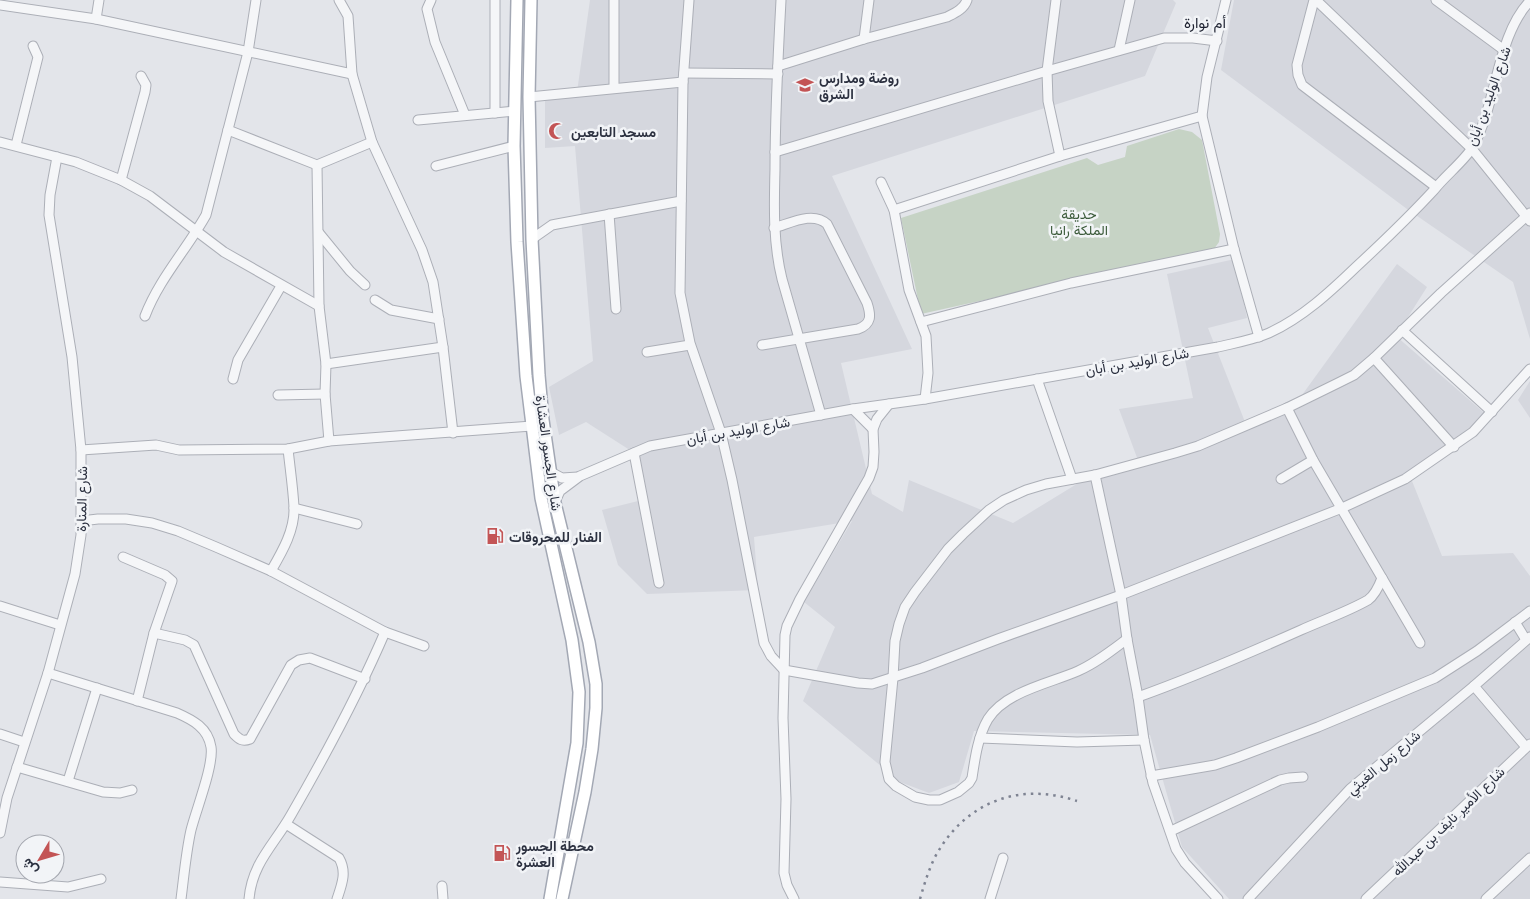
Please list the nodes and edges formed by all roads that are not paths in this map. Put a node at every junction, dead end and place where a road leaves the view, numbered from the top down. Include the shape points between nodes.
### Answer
1 (99, 0) edge
2 (256, 0) edge
3 (339, 0) edge
4 (430, 0) edge
5 (495, 0) edge
6 (517, 0) edge
7 (531, 0) edge
8 (614, 0) edge
9 (689, 0) edge
10 (781, 0) edge
11 (870, 0) edge
12 (967, 0) edge
13 (1056, 0) edge
14 (1130, 0) edge
15 (1226, 0) edge
16 (1315, 0) edge
17 (1436, 0) edge
18 (1530, 1) edge
19 (0, 5) edge
20 (96, 19) junction
21 (864, 39) junction
22 (1217, 41) junction
23 (33, 46) dead end
24 (1120, 50) junction
25 (1504, 50) junction
26 (248, 52) junction
27 (778, 70) junction
28 (1047, 71) junction
29 (352, 74) junction
30 (141, 76) dead end
31 (684, 78) junction
32 (614, 88) junction
33 (529, 97) junction
34 (515, 111) junction
35 (495, 112) junction
36 (465, 115) junction
37 (1202, 116) junction
38 (418, 120) dead end
39 (228, 130) junction
40 (0, 142) edge
41 (372, 142) junction
42 (16, 145) junction
43 (514, 146) junction
44 (1472, 149) junction
45 (775, 152) junction
46 (1060, 156) junction
47 (58, 158) junction
48 (318, 165) junction
49 (436, 166) dead end
50 (121, 180) junction
51 (881, 182) dead end
52 (1436, 187) junction
53 (681, 201) junction
54 (894, 210) junction
55 (609, 214) junction
56 (1529, 217) edge
57 (774, 228) junction
58 (197, 232) junction
59 (319, 233) junction
60 (532, 239) junction
61 (1234, 249) junction
62 (364, 285) dead end
63 (281, 286) junction
64 (374, 300) dead end
65 (319, 306) junction
66 (616, 309) dead end
67 (145, 316) dead end
68 (439, 320) junction
69 (921, 322) junction
70 (1402, 330) junction
71 (1259, 337) junction
72 (799, 338) junction
73 (690, 345) junction
74 (762, 345) dead end
75 (443, 347) junction
76 (647, 352) dead end
77 (1374, 358) junction
78 (326, 364) junction
79 (1530, 369) edge
80 (539, 375) junction
81 (526, 376) junction
82 (234, 379) dead end
83 (1037, 379) junction
84 (325, 394) junction
85 (278, 395) dead end
86 (925, 399) junction
87 (889, 404) junction
88 (1287, 408) junction
89 (853, 409) junction
90 (1492, 412) junction
91 (821, 414) junction
92 (532, 426) junction
93 (873, 429) junction
94 (453, 433) junction
95 (721, 433) junction
96 (329, 441) junction
97 (1454, 447) junction
98 (288, 449) junction
99 (81, 450) junction
100 (634, 453) junction
101 (1313, 460) junction
102 (549, 471) junction
103 (1095, 475) junction
104 (580, 476) junction
105 (1072, 479) junction
106 (1281, 479) dead end
107 (554, 503) junction
108 (294, 508) junction
109 (1342, 508) junction
110 (81, 521) junction
111 (357, 524) dead end
112 (123, 557) dead end
113 (271, 571) junction
114 (1382, 578) junction
115 (659, 583) dead end
116 (1122, 595) junction
117 (0, 606) edge
118 (1530, 611) edge
119 (1515, 622) junction
120 (60, 625) junction
121 (385, 632) junction
122 (154, 633) junction
123 (1127, 639) junction
124 (1528, 639) edge
125 (1420, 643) dead end
126 (424, 646) dead end
127 (784, 670) junction
128 (48, 673) junction
129 (894, 678) junction
130 (365, 679) junction
131 (1474, 686) junction
132 (97, 688) junction
133 (1138, 697) junction
134 (136, 701) junction
135 (0, 734) edge
136 (980, 738) junction
137 (1144, 740) junction
138 (24, 742) junction
139 (1528, 745) edge
140 (17, 767) junction
141 (1151, 776) junction
142 (1303, 777) dead end
143 (68, 781) junction
144 (132, 790) dead end
145 (286, 824) junction
146 (1171, 832) junction
147 (0, 833) edge
148 (1003, 858) dead end
149 (1530, 858) edge
150 (101, 879) dead end
151 (0, 882) edge
152 (442, 886) dead end
153 (181, 899) edge
154 (249, 899) edge
155 (337, 899) edge
156 (442, 899) edge
157 (550, 899) edge
158 (562, 899) edge
159 (794, 899) edge
160 (990, 899) edge
161 (1218, 899) edge
162 (1248, 899) edge
163 (1366, 899) edge
164 (1486, 899) edge

1 - 20 street
2 - 26 street
3 - 29 street via 348,16
4 - 36 street via 427,9 435,42
5 - 35 street
6 - 34 main road, شارع الجسور العشارة
7 - 33 main road, شارع الجسور العشارة
8 - 32 street
9 - 31 street
10 - 27 street
11 - 21 street
12 - 21 street via 958,12 947,17
13 - 28 street
14 - 24 street
15 - 22 street
16 - 44 street
16 - 52 street via 1297,65 1302,85
17 - 25 street
18 - 25 street, شارع الوليد بن أبان via 1518,15
19 - 20 street
20 - 26 street
21 - 27 street
22 - 24 street via 1164,38
22 - 37 street via 1206,77
23 - 42 street via 38,57
24 - 28 street
25 - 44 street, شارع الوليد بن أبان
26 - 29 street
26 - 39 street
27 - 31 street
27 - 45 street
28 - 45 street
28 - 46 street via 1048,101
29 - 41 street
30 - 50 street via 146,85 145,92
31 - 32 street
31 - 53 street
32 - 33 street
33 - 60 main road, شارع الجسور العشارة
34 - 35 street
34 - 43 main road, شارع الجسور العشارة
35 - 36 street
36 - 38 street
37 - 46 street
37 - 61 street
39 - 48 street
39 - 58 street via 206,215
40 - 42 street
41 - 48 street
41 - 68 street via 422,250 433,282
42 - 47 street
43 - 49 street
43 - 81 main road, شارع الجسور العشارة
44 - 52 street, شارع الوليد بن أبان
44 - 56 street
45 - 57 street
46 - 54 street
47 - 50 street
47 - 99 street, شارع المنارة via 49,214 72,357
48 - 59 street
50 - 58 street via 150,196
51 - 54 street
52 - 71 street, شارع الوليد بن أبان via 1331,291 1282,326
53 - 55 street
53 - 73 street via 680,293
54 - 69 street via 909,290
55 - 60 street via 552,225
55 - 66 street
56 - 70 street
57 - 72 street via 777,260
57 - 72 street via 805,218 822,219 832,232 870,313 865,327
58 - 63 street
58 - 67 street via 151,301
59 - 62 street
59 - 65 street
60 - 80 main road, شارع الجسور العشارة
61 - 69 street via 1071,283
61 - 71 street
63 - 65 street
63 - 82 street via 238,360
64 - 68 street via 391,310
65 - 78 street
68 - 75 street
69 - 86 street via 928,356
70 - 77 street
70 - 90 street
71 - 83 street, شارع الوليد بن أبان
72 - 74 street
72 - 91 street
73 - 76 street
73 - 95 street
75 - 78 street
75 - 94 street
77 - 88 street via 1354,375
77 - 97 street
78 - 84 street
79 - 90 street
80 - 81 main road
80 - 102 main road, شارع الجسور العشارة
81 - 92 main road, شارع الجسور العشارة
83 - 86 street, شارع الوليد بن أبان
83 - 105 street
84 - 85 street
84 - 96 street
86 - 87 street, شارع الوليد بن أبان
87 - 89 street, شارع الوليد بن أبان
87 - 93 street
88 - 101 street
88 - 103 street via 1198,446
89 - 91 street, شارع الوليد بن أبان
89 - 93 street
90 - 97 street
91 - 95 street, شارع الوليد بن أبان
92 - 94 street
92 - 157 main road, شارع الجسور العشارة via 541,498 572,640 579,692 577,743
93 - 127 street via 874,452 869,478 787,626
94 - 96 street
95 - 100 street, شارع الوليد بن أبان via 650,446
95 - 127 street via 764,643
96 - 98 street
97 - 109 street via 1406,479
98 - 99 street via 179,450 156,445
98 - 108 street
99 - 110 street, شارع المنارة
100 - 104 street, شارع الوليد بن أبان
100 - 115 street
101 - 106 street
101 - 109 street
102 - 104 street, شارع الوليد بن أبان via 562,478
102 - 107 main road, شارع الجسور العشارة
103 - 105 street
103 - 116 street
104 - 107 street, شارع الوليد بن أبان via 560,491
105 - 129 street via 1026,490 1004,500 948,549 905,607 895,641
107 - 158 main road, شارع الجسور العشارة via 590,642 596,684 592,749
108 - 111 street
108 - 113 street via 288,538
109 - 114 street
109 - 116 street
110 - 113 street via 111,518 152,523
110 - 120 street, شارع المنارة via 75,574
112 - 122 street via 172,580
113 - 121 street
114 - 125 street
114 - 133 street via 1368,600 1230,662
116 - 123 street
116 - 129 street
117 - 120 street
118 - 119 street
119 - 124 street
119 - 141 street via 1435,678 1387,700 1236,758
120 - 128 street, شارع المنارة
121 - 126 street
121 - 130 street
122 - 130 street via 194,645 234,734 240,740 250,739 292,665 299,660 310,658
122 - 134 street
123 - 133 street
123 - 136 street via 1088,666 1032,687 999,707 988,720
124 - 131 street, شارع زمل الغيثي
127 - 129 street via 865,684
127 - 159 street via 784,873
128 - 132 street
128 - 138 street, شارع المنارة
129 - 136 street via 885,762 889,779 896,786 915,797 929,800 940,800 958,792 972,778
130 - 145 street
131 - 139 street
131 - 162 street, شارع زمل الغيثي via 1350,789
132 - 134 street
132 - 143 street
133 - 137 street
134 - 153 street via 193,720 208,737 211,749 191,832
135 - 138 street
136 - 137 street via 1077,742
137 - 141 street
138 - 140 street, شارع المنارة
139 - 163 street, شارع الأمير نايف بن عبدالله
140 - 143 street
140 - 147 street, شارع المنارة
141 - 146 street
142 - 146 street via 1280,780
143 - 144 street via 104,792
145 - 154 street via 260,860 251,882
145 - 155 street via 339,858 344,872
146 - 161 street via 1181,858
148 - 160 street
149 - 164 street
150 - 151 street via 68,887
152 - 156 street

